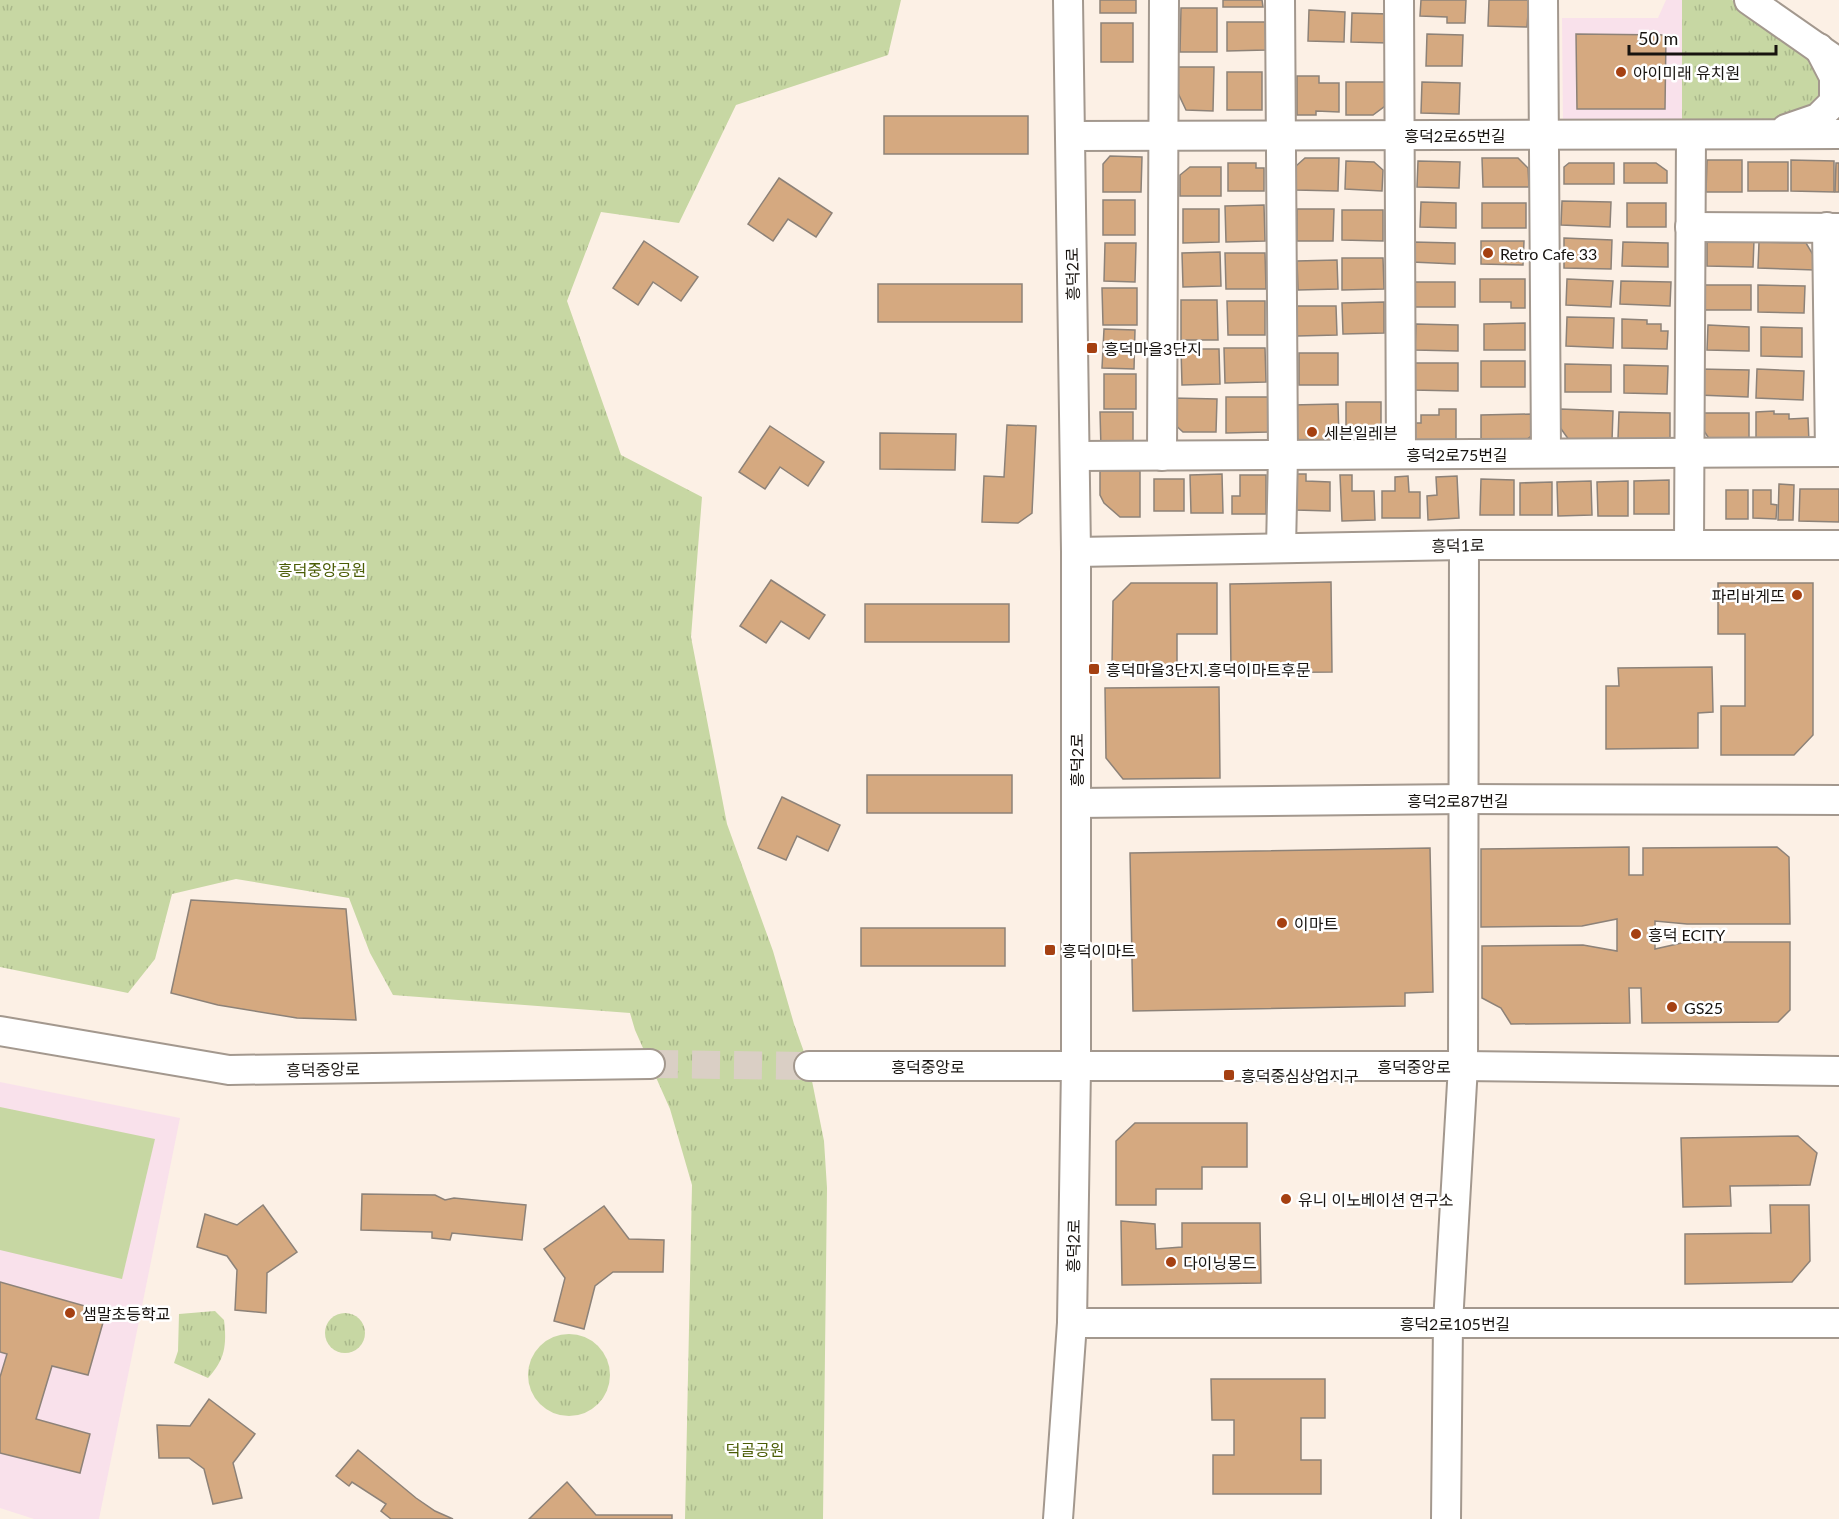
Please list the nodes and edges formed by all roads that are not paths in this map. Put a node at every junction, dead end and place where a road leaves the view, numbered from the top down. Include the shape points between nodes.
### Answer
1 (1068, 0) edge
2 (1164, 0) edge
3 (1280, 0) edge
4 (1399, 0) edge
5 (1543, 0) edge
6 (1749, 0) edge
7 (1829, 56) edge
8 (1839, 120) edge
9 (1767, 134) junction
10 (1839, 134) edge
11 (1401, 135) junction
12 (1545, 135) junction
13 (1691, 135) junction
14 (1070, 136) junction
15 (1164, 136) junction
16 (1280, 136) junction
17 (1690, 227) junction
18 (1833, 228) edge
19 (1834, 452) edge
20 (1546, 453) junction
21 (1689, 453) junction
22 (1401, 454) junction
23 (1283, 455) junction
24 (1075, 456) junction
25 (1162, 456) junction
26 (1689, 544) junction
27 (1464, 545) junction
28 (1839, 545) edge
29 (1281, 548) junction
30 (1076, 552) junction
31 (1464, 799) junction
32 (1839, 800) edge
33 (1076, 803) junction
34 (0, 1031) edge
35 (650, 1064) tunnel mouth
36 (809, 1066) tunnel mouth
37 (1463, 1066) junction
38 (1076, 1067) junction
39 (1839, 1071) edge
40 (1072, 1323) junction
41 (1448, 1323) junction
42 (1839, 1323) edge
43 (1058, 1519) edge
44 (1446, 1519) edge

1 - 14 street, 흥덕2로
2 - 15 street
3 - 16 street
4 - 11 street
5 - 12 street
6 - 7 street
7 - 9 street via 1834,102 1818,118
8 - 9 street via 1830,125
9 - 10 street, 흥덕2로65번길
9 - 13 street, 흥덕2로65번길
11 - 12 street, 흥덕2로65번길
11 - 16 street, 흥덕2로65번길
11 - 22 street
12 - 13 street, 흥덕2로65번길
12 - 20 street
13 - 17 street
14 - 15 street, 흥덕2로65번길
14 - 24 street, 흥덕2로
15 - 16 street, 흥덕2로65번길
15 - 25 street
16 - 23 street
17 - 18 street
17 - 21 street
18 - 19 street
19 - 21 street, 흥덕2로75번길
20 - 21 street, 흥덕2로75번길
20 - 22 street, 흥덕2로75번길
21 - 26 street
22 - 23 street, 흥덕2로75번길
23 - 25 street, 흥덕2로75번길
23 - 29 street
24 - 25 street, 흥덕2로75번길
24 - 30 street, 흥덕2로
26 - 27 street, 흥덕1로
26 - 28 street, 흥덕1로
27 - 29 street, 흥덕1로
27 - 31 street
29 - 30 street, 흥덕1로
30 - 33 street, 흥덕2로
31 - 32 street, 흥덕2로87번길
31 - 33 street, 흥덕2로87번길
31 - 37 street
33 - 38 street, 흥덕2로
34 - 35 street, 흥덕중앙로 via 229,1070
36 - 38 street, 흥덕중앙로
37 - 38 street, 흥덕중앙로
37 - 39 street, 흥덕중앙로
37 - 41 street
38 - 40 street, 흥덕2로
40 - 41 street, 흥덕2로105번길
40 - 43 street, 흥덕2로
41 - 42 street, 흥덕2로105번길
41 - 44 street

